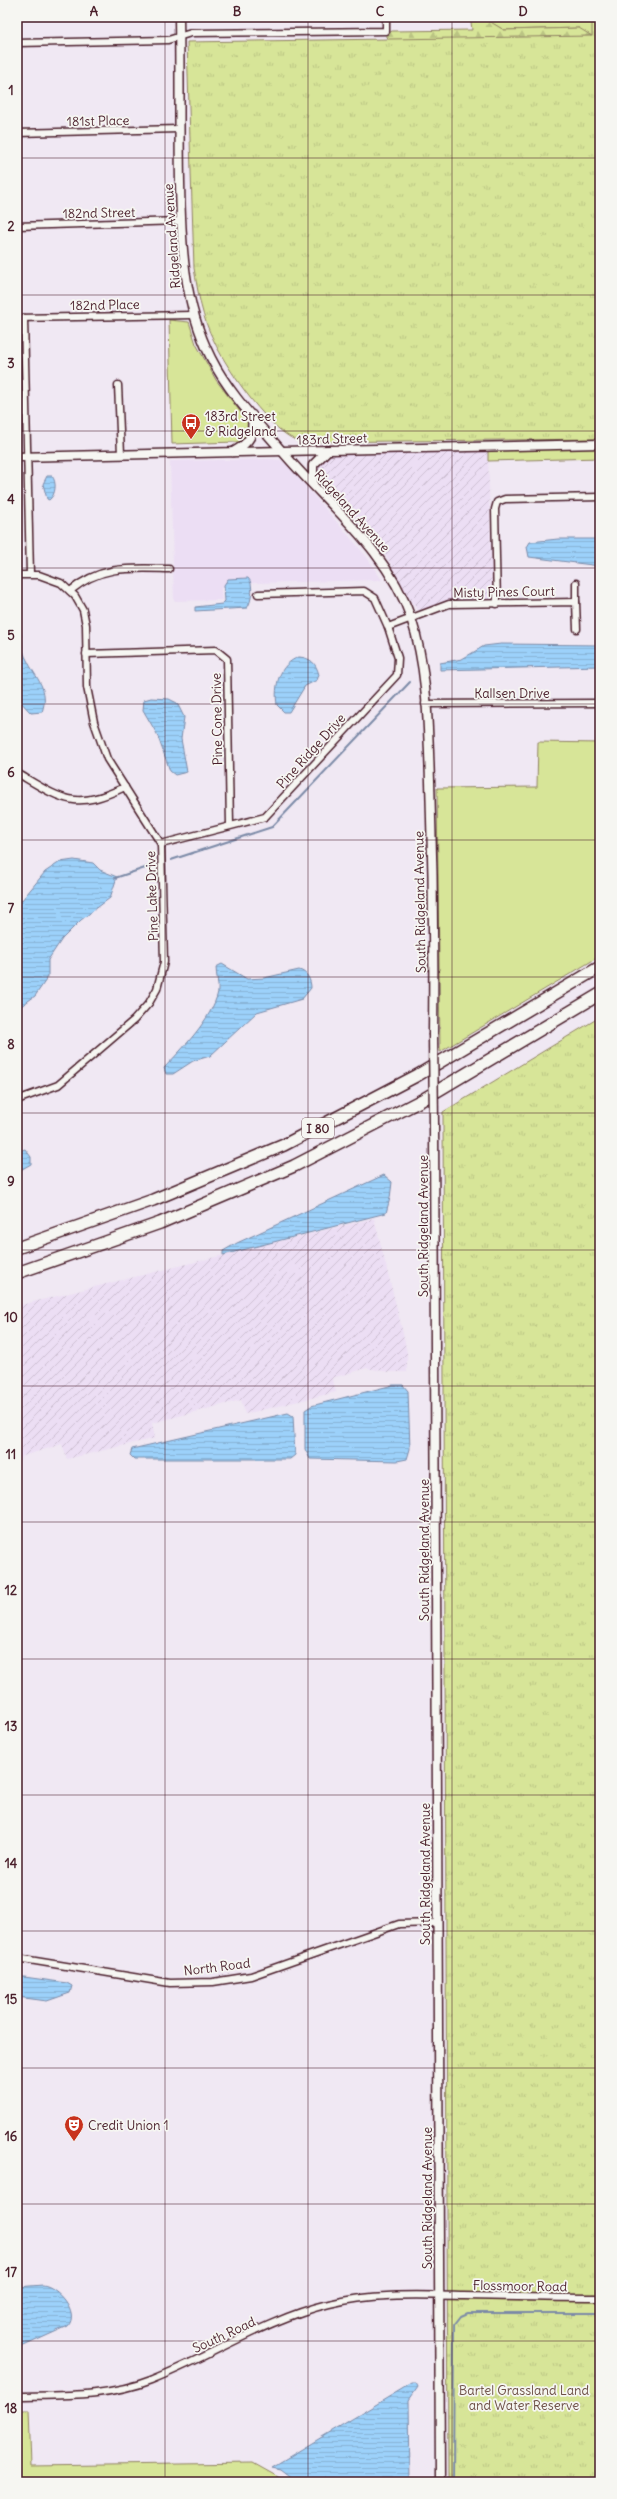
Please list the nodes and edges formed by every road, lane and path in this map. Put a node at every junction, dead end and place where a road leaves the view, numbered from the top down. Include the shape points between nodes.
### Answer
1 (179, 17) edge
2 (386, 17) edge
3 (179, 36) junction
4 (17, 43) edge
5 (179, 129) junction
6 (17, 133) edge
7 (181, 221) junction
8 (17, 226) edge
9 (193, 315) junction
10 (17, 318) edge
11 (24, 318) junction
12 (118, 386) dead end
13 (252, 414) junction
14 (600, 444) edge
15 (328, 451) junction
16 (282, 452) junction
17 (232, 453) junction
18 (121, 454) junction
19 (28, 456) junction
20 (17, 457) edge
21 (313, 484) junction
22 (600, 497) edge
23 (169, 569) dead end
24 (30, 574) junction
25 (17, 575) edge
26 (576, 583) dead end
27 (70, 591) junction
28 (258, 594) dead end
29 (576, 602) junction
30 (497, 604) junction
31 (411, 619) junction
32 (388, 627) junction
33 (577, 629) dead end
34 (86, 654) junction
35 (600, 703) edge
36 (425, 704) junction
37 (18, 776) edge
38 (125, 787) junction
39 (230, 826) junction
40 (161, 844) junction
41 (600, 967) edge
42 (600, 994) edge
43 (17, 1100) edge
44 (17, 1248) edge
45 (17, 1273) edge
46 (437, 1923) junction
47 (17, 1958) edge
48 (440, 2296) junction
49 (600, 2298) edge
50 (17, 2396) edge
51 (440, 2482) edge

1 - 3 street, Ridgeland Avenue
2 - 3 street via 386,31 191,33
3 - 4 street via 168,40
3 - 5 street, Ridgeland Avenue
5 - 6 street, 181st Place
5 - 7 street, Ridgeland Avenue
7 - 8 street, 182nd Street
7 - 9 street, Ridgeland Avenue via 185,280
9 - 11 street, 182nd Place
9 - 13 street, Ridgeland Avenue via 212,359
10 - 11 street, 182nd Place
11 - 19 street
12 - 18 street
13 - 16 street, Ridgeland Avenue
13 - 17 street via 254,429 251,440
14 - 15 street, 183rd Street
15 - 16 street, 183rd Street
15 - 21 street via 313,465
16 - 17 street, 183rd Street
16 - 21 street, Ridgeland Avenue
17 - 18 street, 183rd Street
18 - 19 street, 183rd Street
19 - 20 street, 183rd Street
19 - 24 street
21 - 31 street, Ridgeland Avenue via 363,536 384,563 402,595
22 - 30 street via 505,499 497,502
23 - 27 street via 110,569
24 - 25 street, Pine Lake Drive
24 - 27 street, Pine Lake Drive via 50,578
26 - 29 street
27 - 34 street, Pine Lake Drive via 84,614
28 - 32 street, Pine Ridge Drive via 364,591 375,598
29 - 30 street, Misty Pines Court
29 - 33 street
30 - 31 street, Misty Pines Court via 449,604
31 - 32 street
31 - 36 street, South Ridgeland Avenue via 420,653
32 - 39 street, Pine Ridge Drive via 398,658 397,674 265,817
34 - 38 street, Pine Lake Drive via 87,687 94,722 107,759
34 - 39 street, Pine Cone Drive via 216,650 227,659
35 - 36 street, Kallsen Drive
36 - 46 street, South Ridgeland Avenue, bridge via 434,909
37 - 38 street via 62,797 80,801 102,798
38 - 40 street, Pine Lake Drive
39 - 40 street, Pine Ridge Drive
40 - 43 street, Pine Lake Drive via 164,962 157,989 134,1020 58,1085
41 - 44 highway, I 80 via 418,1075 284,1145 160,1198
42 - 45 highway, I 80 via 422,1100 294,1166 160,1223
46 - 47 street, North Road via 399,1924 251,1976 213,1982 170,1983
46 - 48 street, South Ridgeland Avenue
48 - 49 street, Flossmoor Road
48 - 50 street, South Road via 361,2297 327,2304 294,2315 151,2381 121,2390 89,2395
48 - 51 street, South Ridgeland Avenue

